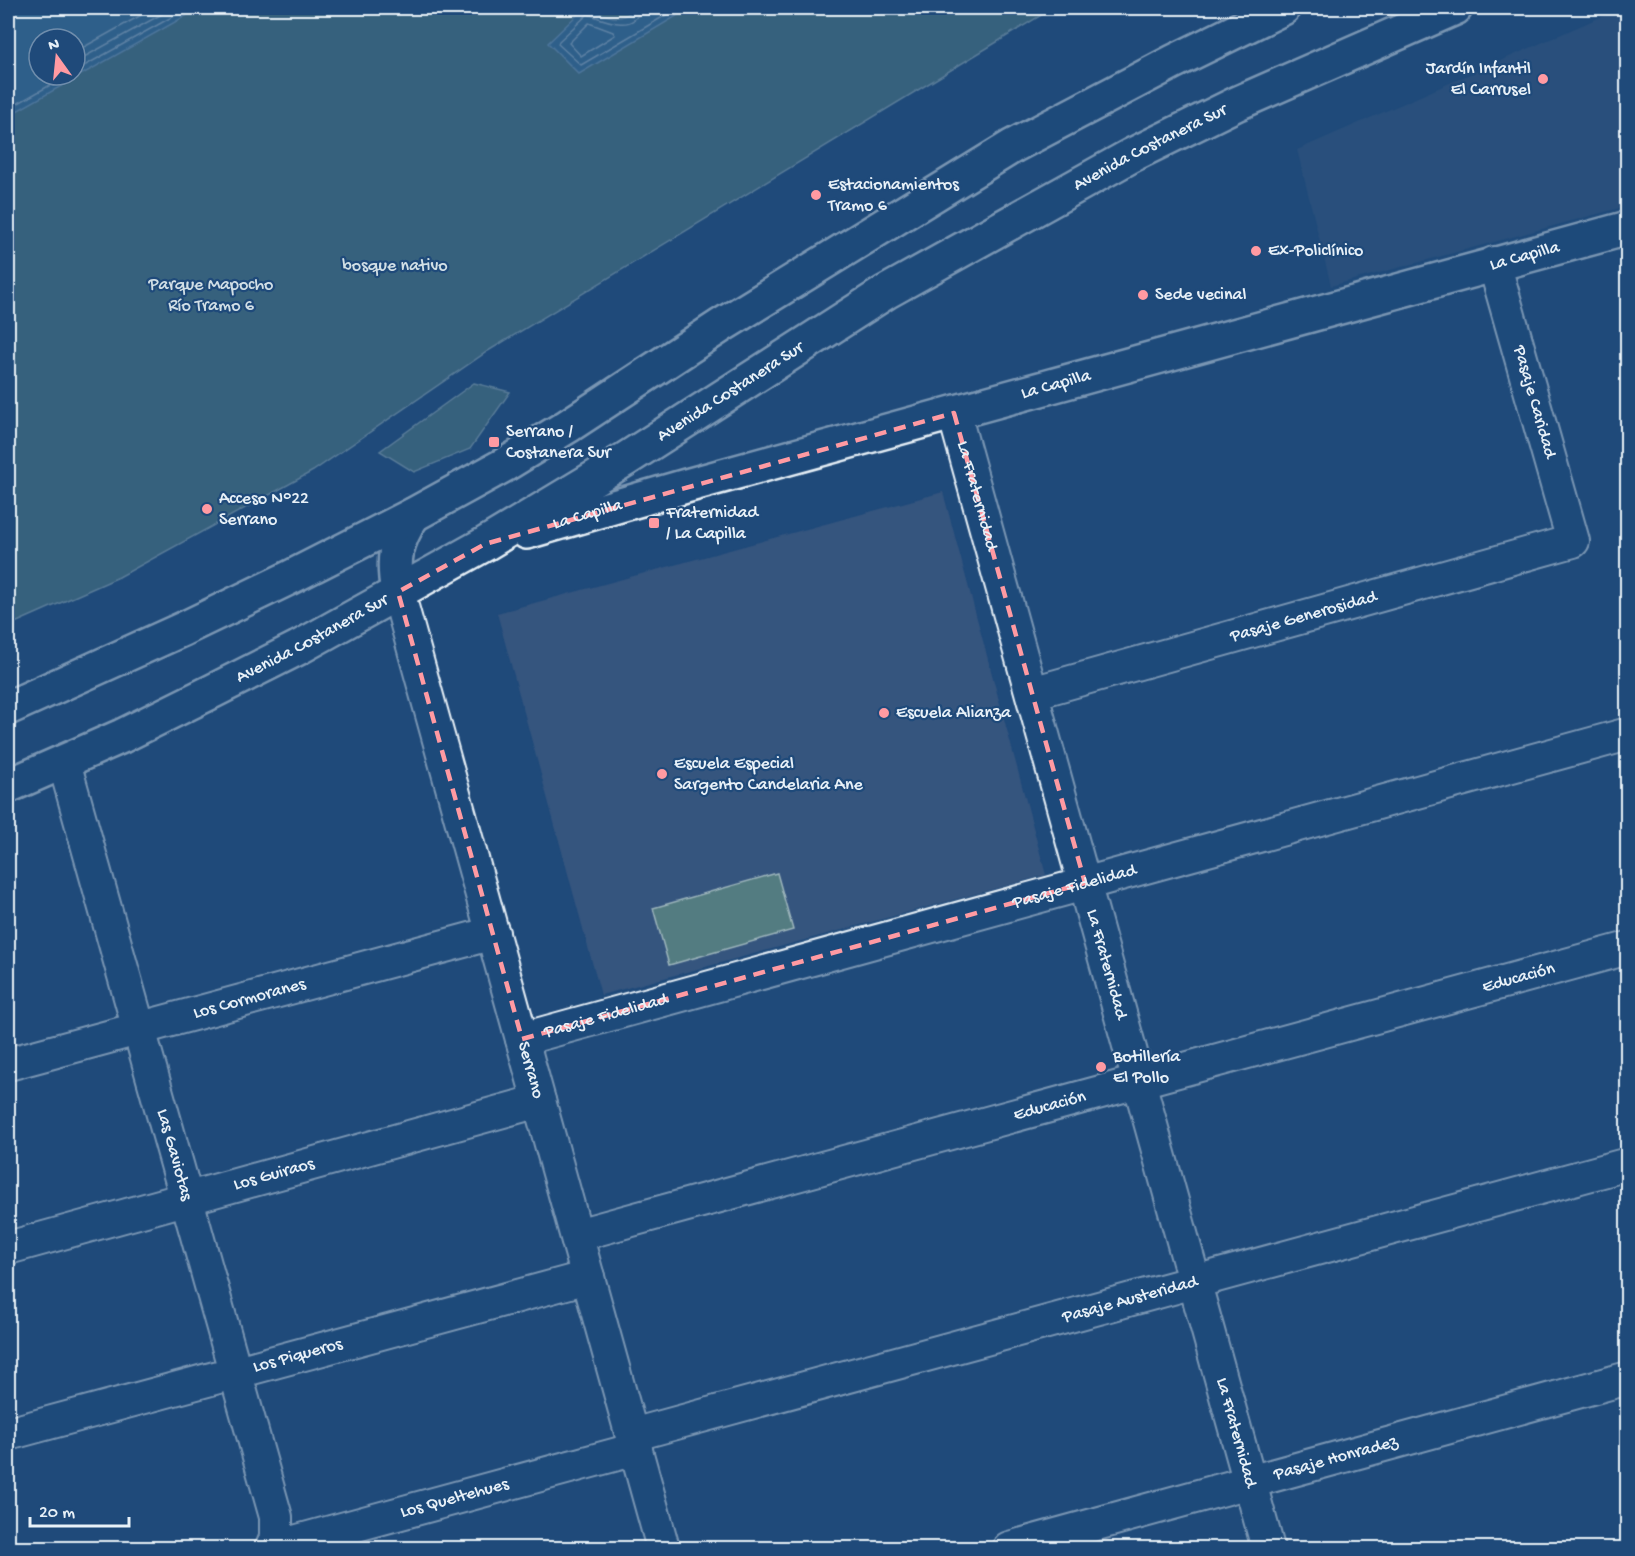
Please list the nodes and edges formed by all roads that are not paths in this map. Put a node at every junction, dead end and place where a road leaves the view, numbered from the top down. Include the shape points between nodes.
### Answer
1 (1284, 8) edge
2 (1455, 8) edge
3 (1628, 228) edge
4 (1494, 263) junction
5 (954, 413) junction
6 (412, 515) junction
7 (1573, 541) joint
8 (485, 544) junction
9 (398, 592) junction
10 (1032, 693) junction
11 (8, 708) edge
12 (1628, 734) edge
13 (64, 762) junction
14 (8, 786) edge
15 (1084, 884) junction
16 (493, 933) junction
17 (1628, 948) edge
18 (140, 1028) junction
19 (522, 1039) junction
20 (8, 1064) edge
21 (1139, 1081) junction
22 (539, 1101) junction
23 (1628, 1164) edge
24 (188, 1198) junction
25 (576, 1235) junction
26 (8, 1248) edge
27 (588, 1277) junction
28 (1194, 1281) junction
29 (236, 1372) junction
30 (1628, 1378) edge
31 (8, 1434) edge
32 (634, 1442) junction
33 (1250, 1482) junction
34 (272, 1548) edge
35 (663, 1548) edge
36 (1009, 1548) edge
37 (1268, 1548) edge

1 - 6 street via 1013,146 722,325 568,426
2 - 8 street, Avenida Costanera Sur via 1238,103 973,242 886,292 626,459
3 - 4 street, La Capilla
4 - 5 street, La Capilla
4 - 7 street, Pasaje Caridad
5 - 8 street, La Capilla
5 - 10 street, La Fraternidad
6 - 9 street via 394,557
6 - 11 street via 183,629
7 - 10 street, Pasaje Generosidad
8 - 9 street, Avenida Costanera Sur
9 - 13 street, Avenida Costanera Sur via 224,686
9 - 16 street, Serrano
10 - 15 street, La Fraternidad
12 - 15 street, Pasaje Fidelidad
13 - 14 street, Avenida Costanera Sur
13 - 18 street, Las Gaviotas
15 - 19 street, Pasaje Fidelidad
15 - 21 street, La Fraternidad
16 - 18 street, Los Cormoranes
16 - 19 street, Serrano
17 - 21 street, Educación
18 - 20 street, Los Cormoranes
18 - 24 street, Las Gaviotas
19 - 22 street, Serrano
21 - 25 street, Educación
21 - 28 street, La Fraternidad
22 - 24 street, Los Guiraos
22 - 25 street, Serrano
23 - 28 street, Pasaje Austeridad
24 - 26 street, Los Guiraos
24 - 29 street, Las Gaviotas
25 - 27 street, Serrano
27 - 29 street, Los Piqueros
27 - 32 street, Serrano
28 - 32 street, Pasaje Austeridad
28 - 33 street, La Fraternidad
29 - 31 street, Los Piqueros
29 - 34 street, Las Gaviotas via 276,1517
30 - 33 street, Pasaje Honradez
32 - 34 street, Los Queltehues
32 - 35 street, Serrano
33 - 36 street, Pasaje Honradez
33 - 37 street, La Fraternidad

